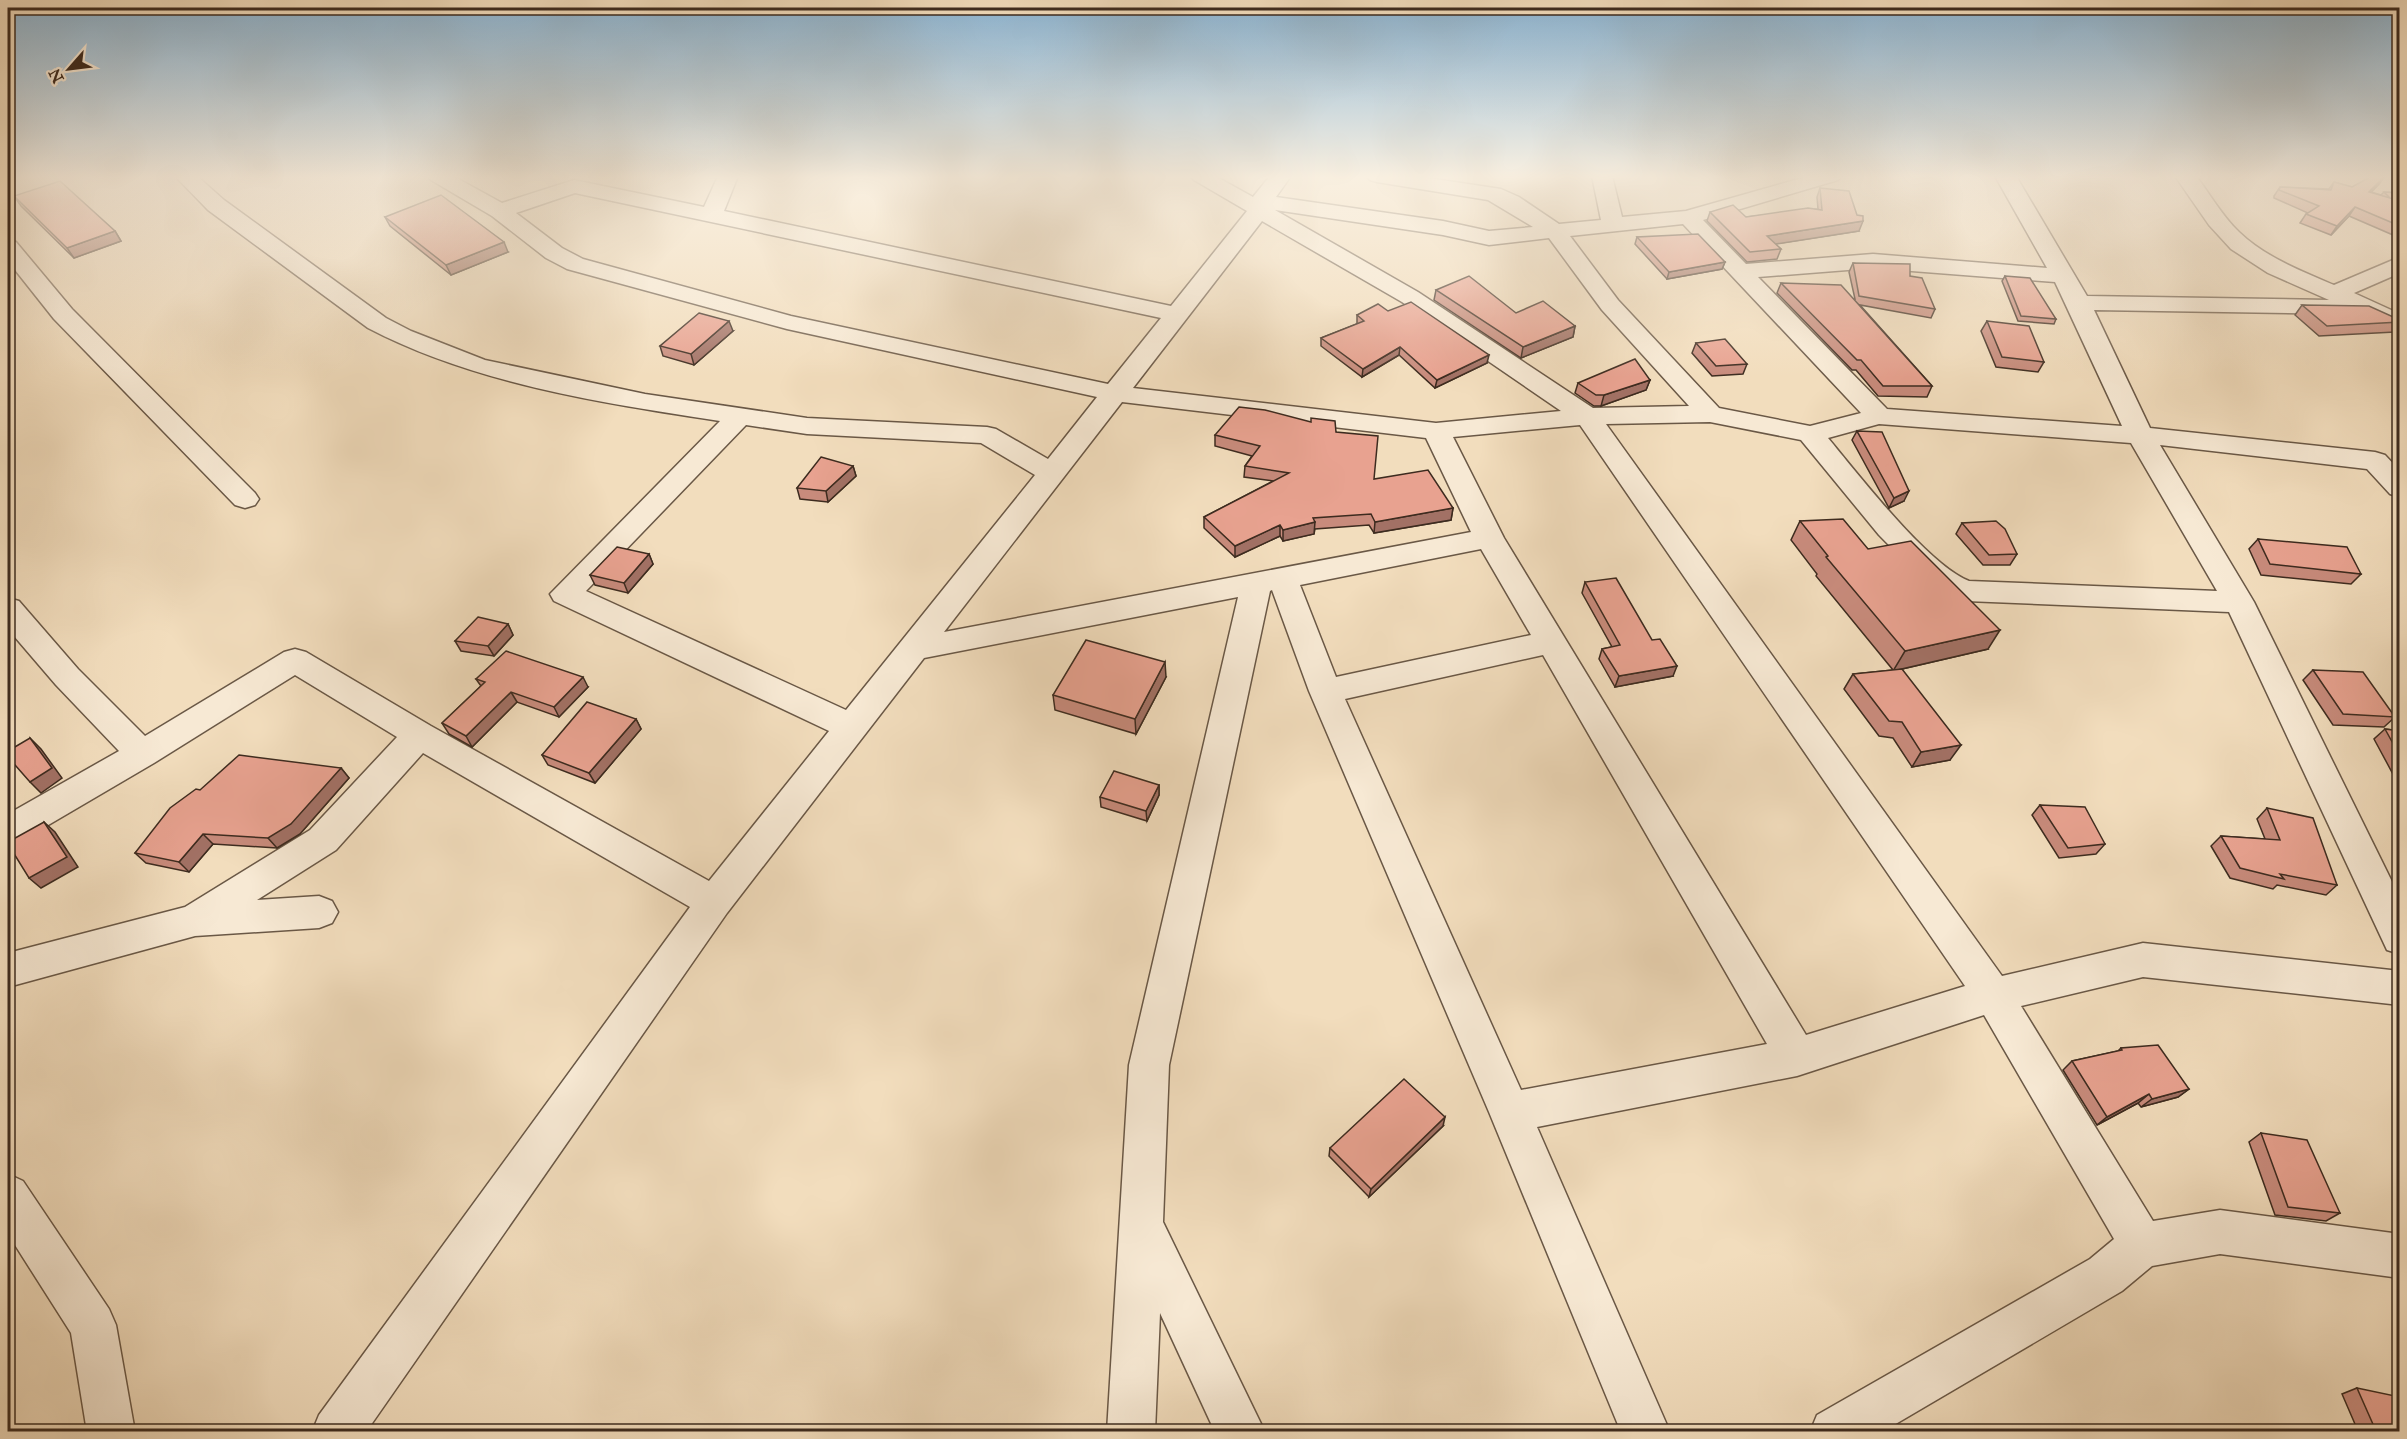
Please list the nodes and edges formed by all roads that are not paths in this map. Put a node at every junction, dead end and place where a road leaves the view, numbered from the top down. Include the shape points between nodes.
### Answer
1 (268, 243) edge
2 (541, 243) edge
3 (843, 243) edge
4 (1232, 243) edge
5 (1335, 243) edge
6 (1564, 243) edge
7 (1713, 243) edge
8 (2046, 243) edge
9 (2238, 243) edge
10 (8, 247) edge
11 (2400, 264) edge
12 (1739, 271) junction
13 (2065, 276) junction
14 (2337, 292) junction
15 (2079, 303) junction
16 (2368, 307) junction
17 (1179, 315) junction
18 (2400, 324) edge
19 (1117, 394) junction
20 (1710, 414) junction
21 (740, 416) junction
22 (1587, 416) junction
23 (1879, 416) junction
24 (1436, 431) junction
25 (1810, 434) junction
26 (2140, 435) junction
27 (2387, 462) edge
28 (1052, 473) junction
29 (2400, 488) edge
30 (245, 499) dead end
31 (1489, 538) junction
32 (1269, 581) junction
33 (2239, 602) junction
34 (8, 609) edge
35 (1552, 642) junction
36 (914, 649) junction
37 (1325, 691) junction
38 (852, 728) junction
39 (419, 735) junction
40 (142, 754) junction
41 (8, 831) edge
42 (714, 902) junction
43 (319, 912) dead end
44 (195, 920) junction
45 (2400, 938) edge
46 (8, 970) edge
47 (2400, 988) edge
48 (1994, 995) junction
49 (1797, 1057) junction
50 (1510, 1112) junction
51 (8, 1196) edge
52 (1142, 1226) junction
53 (2142, 1245) junction
54 (2400, 1256) edge
55 (111, 1431) edge
56 (336, 1431) edge
57 (1131, 1431) edge
58 (1241, 1431) edge
59 (1646, 1431) edge
60 (1834, 1431) edge

1 - 21 street via 377,323 478,366 645,402
2 - 19 street via 575,264 787,322
3 - 17 street
4 - 17 street
5 - 22 street
6 - 20 street via 1610,305
7 - 12 street
8 - 13 street
9 - 14 street via 2266,261
10 - 30 street via 63,314
11 - 14 street
12 - 13 street via 1873,261
12 - 23 street
13 - 15 street
14 - 16 street
15 - 16 street
15 - 26 street
16 - 18 street
17 - 19 street
19 - 24 street
19 - 28 street
20 - 22 street
20 - 25 street
21 - 28 street via 807,426 987,435
21 - 38 street via 565,594
22 - 24 street
22 - 48 street
23 - 25 street
23 - 26 street
24 - 31 street
25 - 33 street via 1889,528 1943,582 1966,591
26 - 27 street
26 - 33 street
27 - 29 street
28 - 36 street
31 - 32 street
31 - 35 street
32 - 36 street
32 - 37 street
32 - 52 street via 1149,1065
33 - 45 street
34 - 40 street
35 - 37 street
35 - 49 street
36 - 38 street
37 - 50 street
38 - 42 street
39 - 40 street via 295,660
39 - 42 street
39 - 44 street via 323,840
40 - 41 street
42 - 56 street
43 - 44 street
44 - 46 street
47 - 48 street via 2143,960
48 - 49 street
48 - 53 street
49 - 50 street
50 - 59 street
51 - 55 street via 93,1325
52 - 57 street
52 - 58 street
53 - 54 street via 2220,1232
53 - 60 street via 2106,1275

